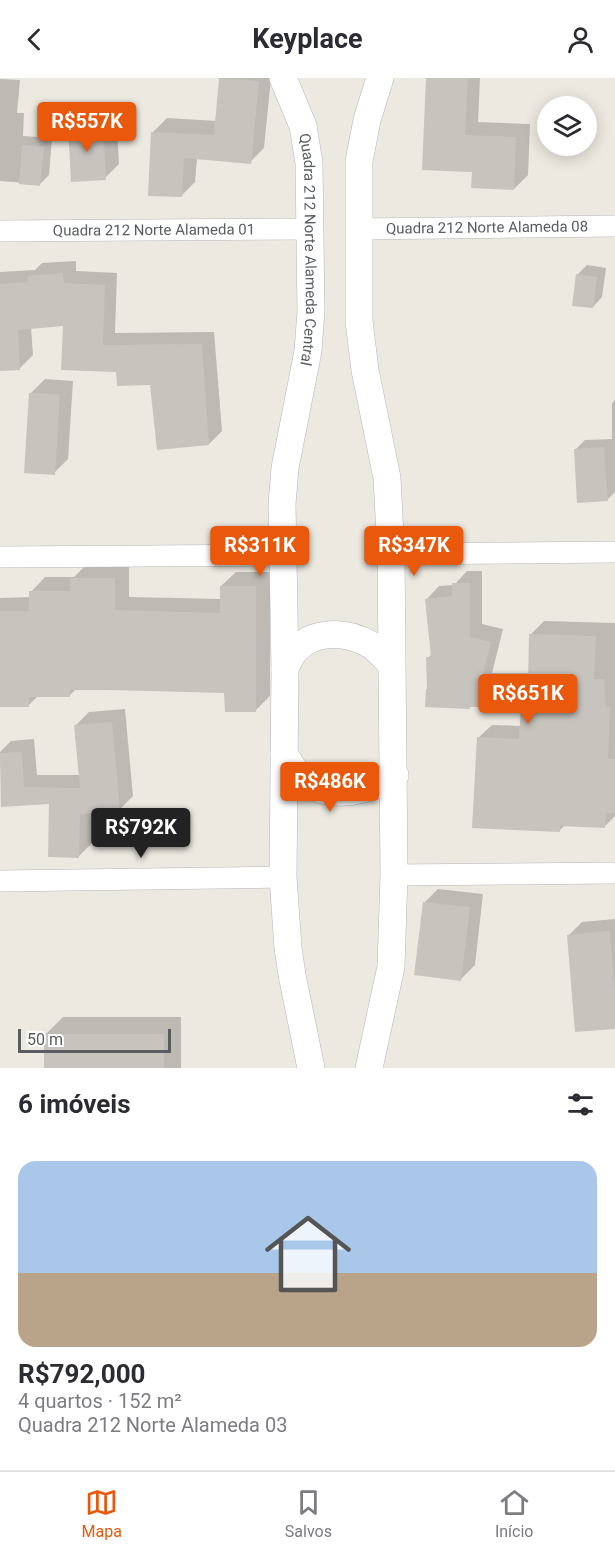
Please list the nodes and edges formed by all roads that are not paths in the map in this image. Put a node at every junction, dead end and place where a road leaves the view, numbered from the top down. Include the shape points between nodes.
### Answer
1 (283, 78) edge
2 (380, 78) edge
3 (615, 226) edge
4 (310, 229) junction
5 (358, 229) junction
6 (0, 231) edge
7 (615, 552) edge
8 (391, 554) junction
9 (282, 555) junction
10 (0, 557) edge
11 (391, 664) junction
12 (285, 669) junction
13 (284, 754) junction
14 (395, 775) junction
15 (615, 873) edge
16 (394, 875) junction
17 (283, 878) junction
18 (0, 880) edge
19 (311, 1068) edge
20 (369, 1068) edge

1 - 4 street, Quadra 212 Norte Alameda Central via 303,126 307,147
2 - 5 street via 359,161
3 - 5 street, Quadra 212 Norte Alameda 08
4 - 6 street, Quadra 212 Norte Alameda 01
4 - 9 street, Quadra 212 Norte Alameda Central via 308,351 285,468
5 - 8 street via 359,321 387,478
7 - 8 street
8 - 11 street
9 - 10 street
9 - 12 street, Quadra 212 Norte Alameda Central
11 - 12 street via 372,646 330,634 304,643
11 - 14 street
12 - 13 street, Quadra 212 Norte Alameda Central
13 - 14 street via 305,781 320,789 353,792
13 - 17 street, Quadra 212 Norte Alameda Central
14 - 16 street
15 - 16 street
16 - 20 street via 391,967
17 - 18 street
17 - 19 street, Quadra 212 Norte Alameda Central via 288,948

